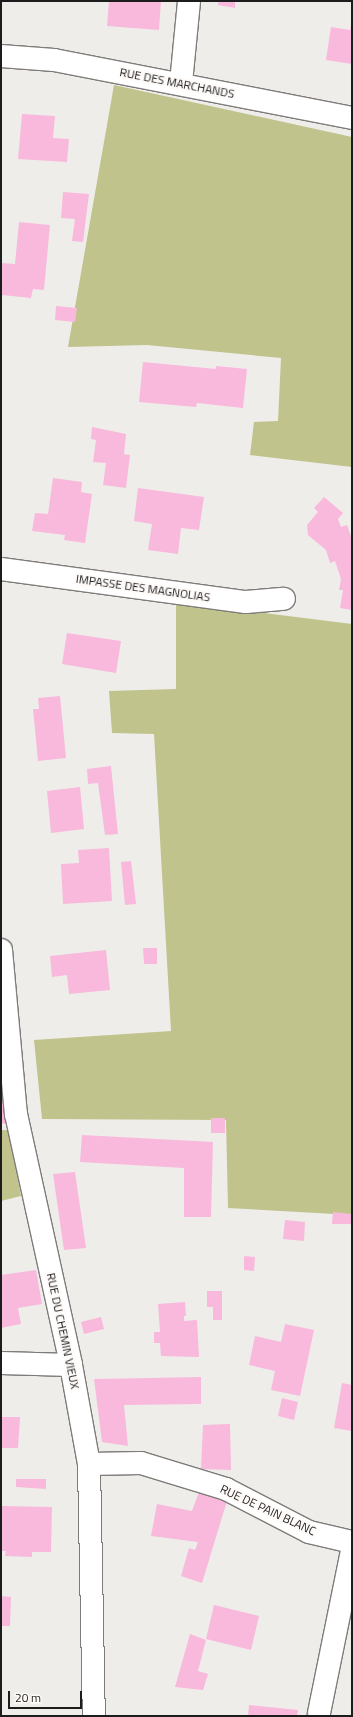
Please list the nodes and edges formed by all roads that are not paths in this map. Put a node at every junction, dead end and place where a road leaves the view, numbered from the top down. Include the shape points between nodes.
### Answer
1 (189, 1) edge
2 (1, 56) edge
3 (180, 83) junction
4 (352, 118) edge
5 (1, 569) edge
6 (284, 599) dead end
7 (1, 950) edge
8 (1, 1363) edge
9 (71, 1365) junction
10 (89, 1464) junction
11 (352, 1542) edge
12 (352, 1550) edge
13 (319, 1713) dead end
14 (94, 1716) edge

1 - 3 street
2 - 3 street, RUE DES MARCHANDS via 54,60
3 - 4 street, RUE DES MARCHANDS
5 - 6 street, IMPASSE DES MAGNOLIAS via 246,602
7 - 9 street, RUE DU CHEMIN VIEUX via 16,1114
8 - 9 street
9 - 10 street, RUE DU CHEMIN VIEUX
10 - 11 street, RUE DE PAIN BLANC via 140,1463 219,1486 309,1532
10 - 14 street, RUE DU CHEMIN VIEUX
12 - 13 street

